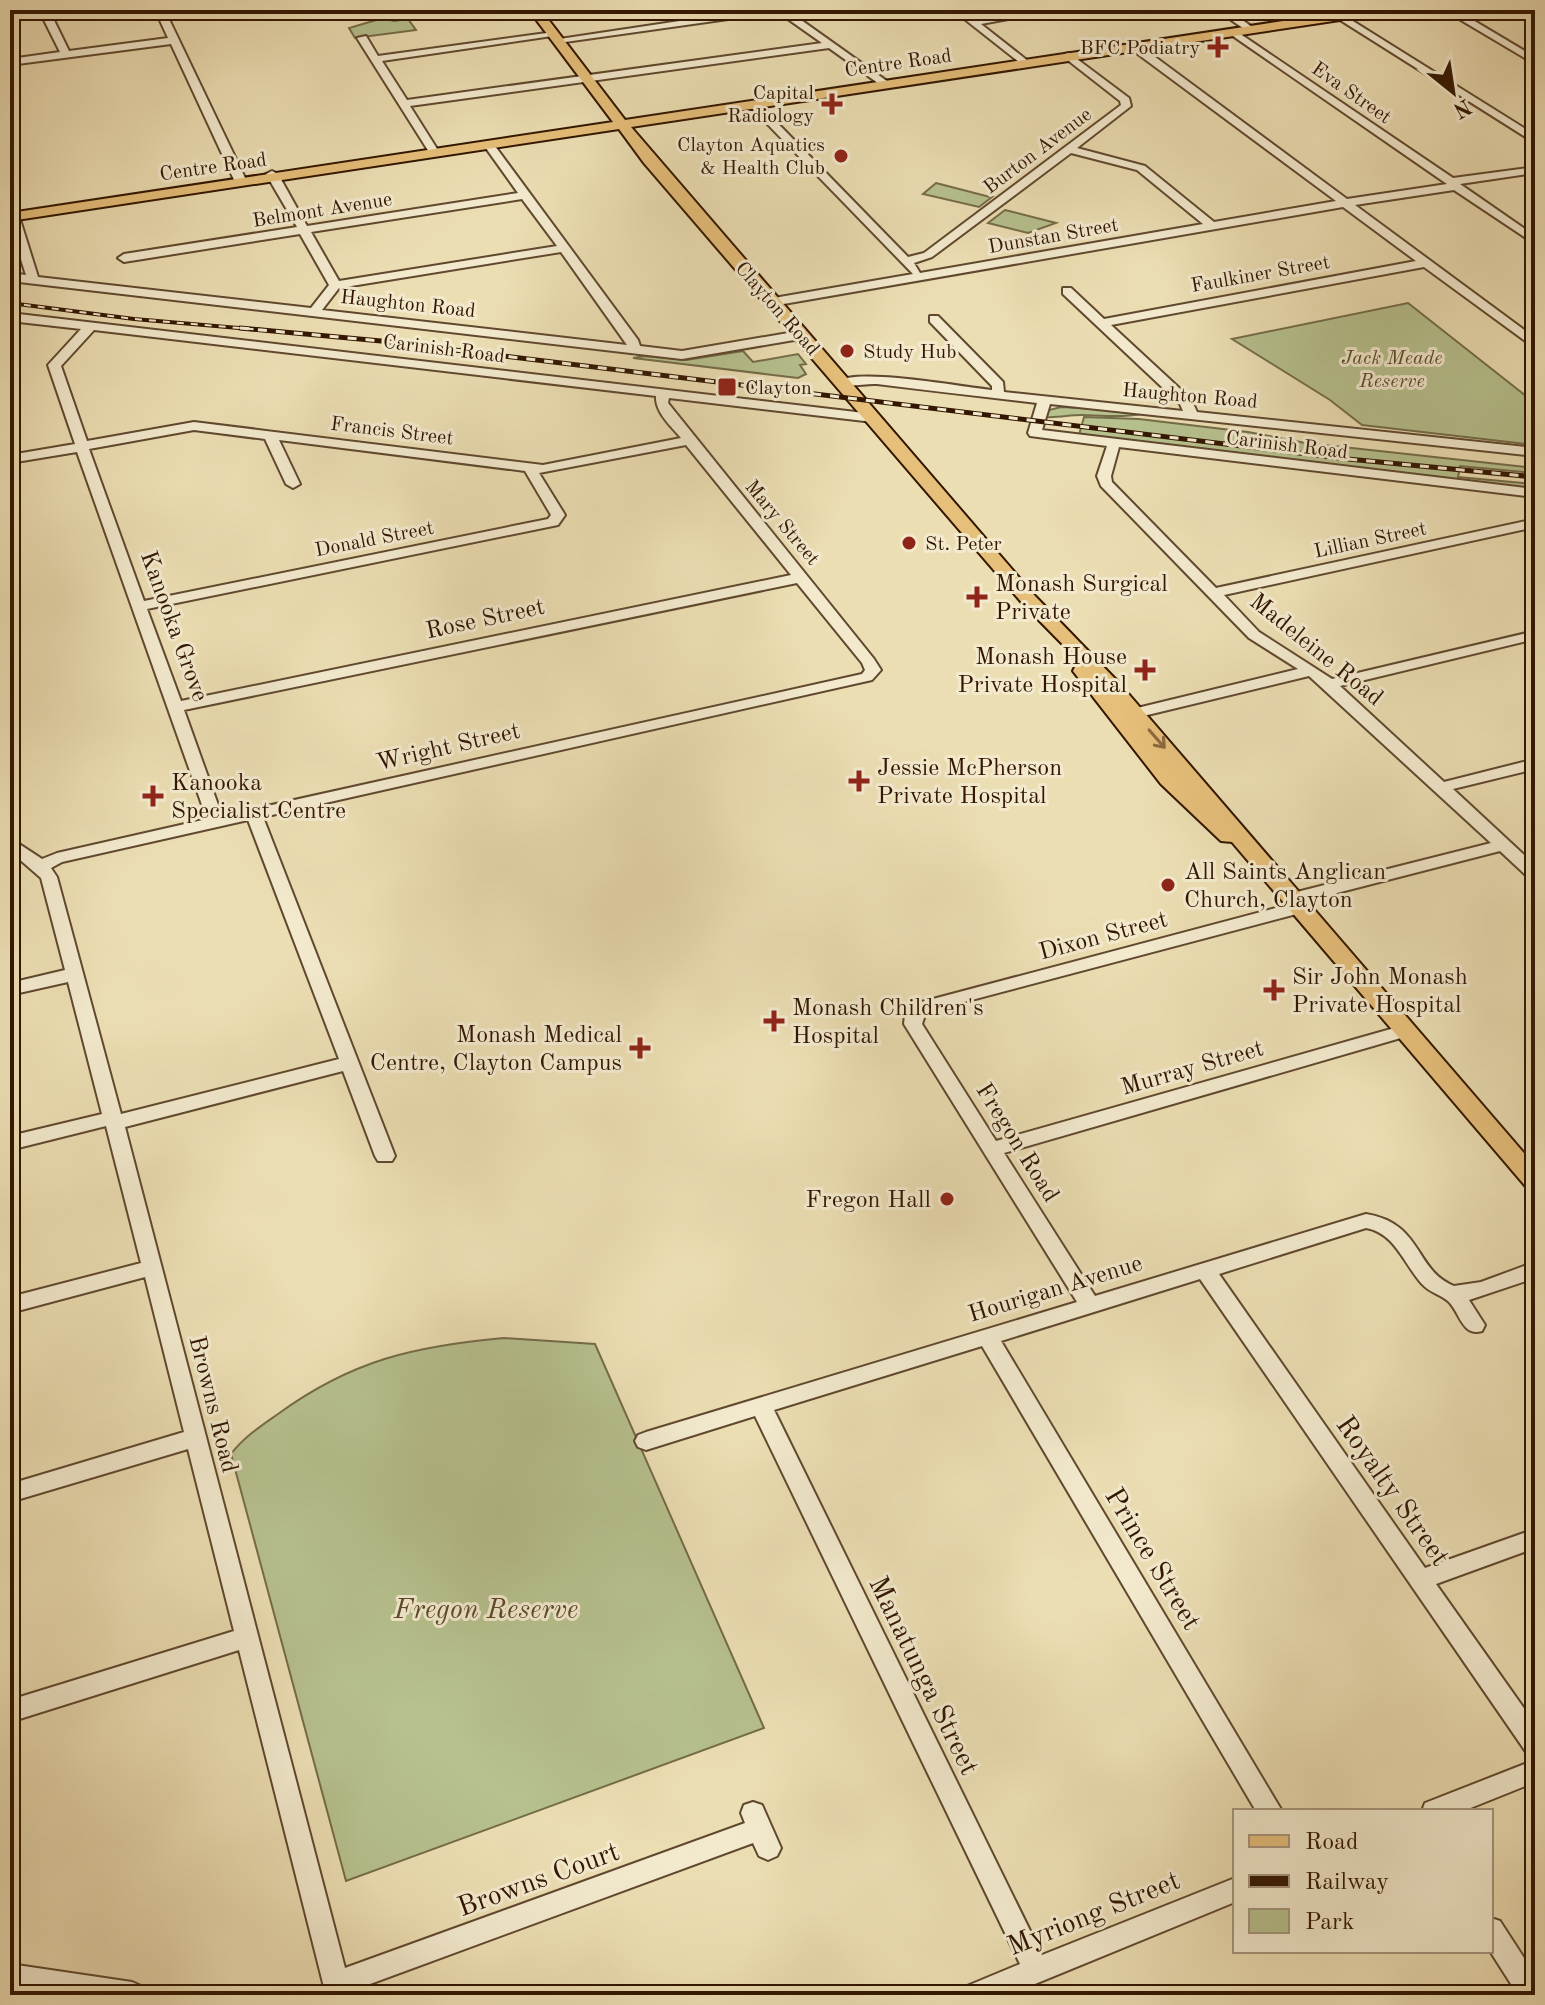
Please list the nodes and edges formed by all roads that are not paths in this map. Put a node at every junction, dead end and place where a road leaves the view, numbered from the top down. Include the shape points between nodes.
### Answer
1 (44, 10) edge
2 (174, 10) edge
3 (394, 10) edge
4 (441, 10) edge
5 (535, 10) edge
6 (774, 10) edge
7 (781, 10) edge
8 (958, 10) edge
9 (1052, 10) edge
10 (1222, 10) edge
11 (1380, 10) edge
12 (1449, 10) edge
13 (1364, 11) edge
14 (1340, 16) junction
15 (972, 22) junction
16 (1250, 29) junction
17 (1233, 32) junction
18 (362, 38) dead end
19 (556, 38) junction
20 (176, 40) junction
21 (830, 45) junction
22 (1135, 47) junction
23 (66, 55) junction
24 (1069, 56) junction
25 (376, 59) junction
26 (1535, 61) edge
27 (10, 62) edge
28 (1024, 63) junction
29 (587, 79) junction
30 (886, 84) junction
31 (404, 104) junction
32 (753, 104) junction
33 (608, 110) junction
34 (651, 118) junction
35 (619, 123) junction
36 (583, 129) junction
37 (631, 138) junction
38 (1535, 140) edge
39 (488, 144) junction
40 (1069, 149) junction
41 (428, 153) junction
42 (1535, 170) edge
43 (273, 176) junction
44 (240, 181) junction
45 (1453, 184) junction
46 (525, 195) junction
47 (1345, 203) junction
48 (11, 215) edge
49 (1212, 226) junction
50 (303, 230) junction
51 (1535, 241) edge
52 (563, 248) junction
53 (124, 258) dead end
54 (906, 262) junction
55 (1426, 263) junction
56 (920, 276) junction
57 (10, 277) edge
58 (33, 280) junction
59 (335, 285) junction
60 (1067, 291) dead end
61 (772, 302) junction
62 (314, 312) junction
63 (10, 317) edge
64 (934, 319) dead end
65 (1102, 323) junction
66 (91, 326) junction
67 (800, 335) junction
68 (1535, 344) edge
69 (633, 348) junction
70 (842, 382) junction
71 (904, 385) junction
72 (663, 393) junction
73 (998, 397) junction
74 (854, 398) junction
75 (1044, 402) junction
76 (1191, 414) junction
77 (873, 418) junction
78 (270, 435) junction
79 (692, 440) junction
80 (1114, 443) junction
81 (82, 446) junction
82 (1535, 452) edge
83 (10, 459) edge
84 (532, 468) junction
85 (293, 484) dead end
86 (1535, 493) edge
87 (1535, 523) edge
88 (803, 577) junction
89 (1214, 593) junction
90 (1029, 600) junction
91 (140, 606) junction
92 (1535, 635) edge
93 (1310, 671) junction
94 (867, 677) joint
95 (1328, 684) junction
96 (176, 707) junction
97 (1135, 713) junction
98 (1535, 764) edge
99 (1442, 787) junction
100 (254, 814) junction
101 (216, 822) junction
102 (10, 843) edge
103 (1503, 845) junction
104 (1258, 861) junction
105 (41, 866) junction
106 (1535, 874) edge
107 (1295, 903) junction
108 (75, 974) junction
109 (10, 989) edge
110 (920, 1008) joint
111 (1405, 1031) junction
112 (349, 1063) junction
113 (114, 1120) junction
114 (10, 1143) edge
115 (992, 1149) junction
116 (385, 1156) dead end
117 (1535, 1182) edge
118 (153, 1267) junction
119 (1205, 1270) junction
120 (1535, 1270) edge
121 (1454, 1294) junction
122 (1089, 1304) junction
123 (10, 1305) edge
124 (1475, 1325) dead end
125 (987, 1336) junction
126 (761, 1406) junction
127 (195, 1438) junction
128 (646, 1441) dead end
129 (10, 1493) edge
130 (1535, 1538) edge
131 (1420, 1580) junction
132 (247, 1637) junction
133 (10, 1711) edge
134 (1535, 1744) edge
135 (1535, 1771) edge
136 (1269, 1809) edge
137 (1439, 1809) edge
138 (761, 1830) dead end
139 (1233, 1891) edge
140 (1493, 1933) edge
141 (1036, 1970) junction
142 (10, 1977) edge
143 (338, 1989) edge
144 (132, 1995) edge
145 (976, 1995) edge
146 (1533, 1995) edge

1 - 23 street
2 - 20 street via 163,16
3 - 4 street via 397,15
5 - 19 main road, Clayton Road
6 - 19 street
7 - 21 street
8 - 15 street
9 - 15 street
10 - 16 street
11 - 13 main road, Centre Road
12 - 26 street
13 - 14 main road, Centre Road
14 - 16 main road, Centre Road
14 - 38 street
15 - 28 street
16 - 17 main road, Centre Road
17 - 22 main road, Centre Road
17 - 45 street, Eva Street
18 - 25 street
19 - 25 street
19 - 29 main road, Clayton Road
20 - 23 street
20 - 44 street
21 - 29 street
21 - 30 street
22 - 24 main road, Centre Road
22 - 47 street
23 - 27 street
24 - 28 main road, Centre Road
24 - 40 street, Burton Avenue via 1126,106
25 - 31 street
28 - 30 main road, Centre Road
29 - 31 street
29 - 33 main road, Clayton Road
30 - 32 main road, Centre Road
31 - 41 street
32 - 34 main road, Centre Road
32 - 54 street
33 - 34 main road
33 - 35 main road, Clayton Road
33 - 36 main road
34 - 35 main road, Centre Road
34 - 37 main road
35 - 36 main road, Centre Road
35 - 37 main road, Clayton Road
36 - 37 main road
36 - 39 main road, Centre Road
37 - 61 main road, Clayton Road
39 - 41 main road, Centre Road
39 - 46 street
40 - 49 street via 1141,168
40 - 54 street, Burton Avenue via 928,255
41 - 43 main road, Centre Road
42 - 45 street, Dunstan Street
43 - 44 main road, Centre Road
43 - 50 street
44 - 48 main road, Centre Road
45 - 47 street, Dunstan Street
45 - 51 street, Eva Street
46 - 50 street, Belmont Avenue
46 - 52 street
47 - 49 street, Dunstan Street
47 - 55 street
48 - 58 street
49 - 56 street, Dunstan Street
50 - 53 street, Belmont Avenue
50 - 59 street
52 - 59 street
52 - 69 street
54 - 56 street
55 - 65 street, Faulkiner Street
55 - 68 street
56 - 61 street, Dunstan Street
57 - 58 street, Haughton Road
58 - 62 street, Haughton Road
59 - 62 street
60 - 65 street
61 - 67 main road, Clayton Road
62 - 69 street, Haughton Road
63 - 66 street, Carinish Road
64 - 73 street via 998,385
65 - 76 street via 1186,402
66 - 72 street, Carinish Road
66 - 81 street, Kanooka Grove via 54,365
67 - 69 street, Haughton Road via 693,354
67 - 70 main road, Clayton Road
70 - 71 street, Haughton Road via 866,379
70 - 74 main road, Clayton Road
71 - 73 street, Haughton Road
71 - 74 street via 864,386
72 - 77 street, Carinish Road
72 - 79 street, Mary Street via 662,403
73 - 75 street, Haughton Road
74 - 77 main road, Clayton Road
75 - 76 street, Haughton Road
75 - 80 street, Carinish Road via 1035,433
76 - 82 street, Haughton Road
77 - 90 main road, Clayton Road
78 - 81 street, Francis Street via 194,426
78 - 84 street, Francis Street
78 - 85 street
79 - 84 street, Francis Street
79 - 88 street, Mary Street
80 - 86 street, Carinish Road
80 - 89 street, Madeleine Road via 1106,483
81 - 83 street, Francis Street
81 - 91 street, Kanooka Grove
84 - 91 street, Donald Street via 558,515 553,522
87 - 89 street, Lillian Street
88 - 94 street, Mary Street via 869,662 873,670
88 - 96 street, Rose Street
89 - 93 street, Madeleine Road via 1260,640
90 - 97 main road, Clayton Road via 1063,630
90 - 104 main road, Clayton Road via 1148,758 1206,819
91 - 96 street, Kanooka Grove
92 - 95 street
93 - 95 street, Madeleine Road
93 - 97 street
94 - 100 street, Wright Street
95 - 99 street, Madeleine Road
96 - 101 street, Kanooka Grove
97 -> 104 main road, Clayton Road
98 - 99 street
99 - 103 street, Madeleine Road
100 - 101 street, Wright Street
100 - 112 street
101 - 105 street, Wright Street
102 - 105 street
103 - 106 street, Madeleine Road
103 - 107 street, Dixon Street
104 - 107 main road, Clayton Road
105 - 108 street, Browns Road via 49,877
107 - 110 street, Dixon Street
107 - 111 main road, Clayton Road
108 - 109 street
108 - 113 street, Browns Road
110 - 115 street, Fregon Road via 913,1024
111 - 115 street, Murray Street
111 - 117 main road, Clayton Road
112 - 113 street
112 - 116 street
113 - 114 street
113 - 118 street, Browns Road
115 - 122 street, Fregon Road
118 - 123 street
118 - 127 street, Browns Road
119 - 121 street, Hourigan Avenue via 1372,1221 1391,1229 1437,1286
119 - 122 street, Hourigan Avenue
119 - 131 street, Royalty Street
120 - 121 street
121 - 124 street, Hourigan Avenue
122 - 125 street, Hourigan Avenue
125 - 126 street, Hourigan Avenue
125 - 136 street, Prince Street
126 - 128 street, Hourigan Avenue
126 - 141 street, Manatunga Street
127 - 129 street
127 - 132 street, Browns Road
130 - 131 street
131 - 134 street, Royalty Street
132 - 133 street
132 - 143 street, Browns Road
135 - 137 street
138 - 143 street, Browns Court
139 - 141 street, Myriong Street
140 - 146 street
141 - 145 street, Myriong Street
142 - 144 street

